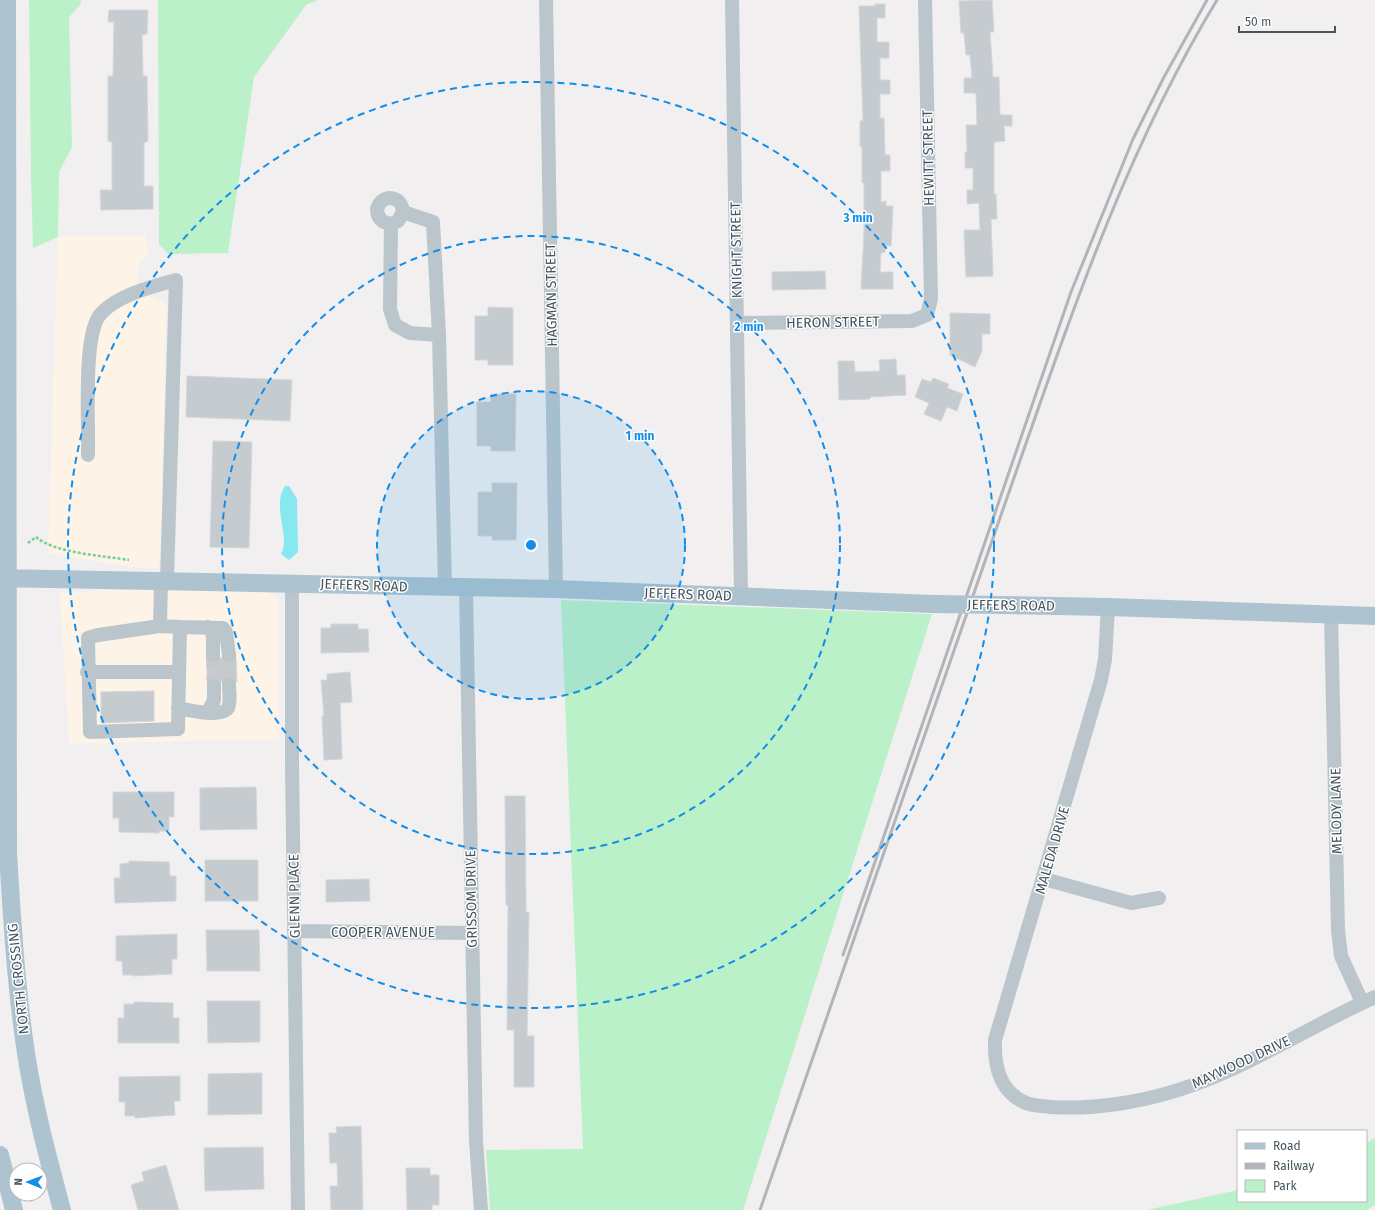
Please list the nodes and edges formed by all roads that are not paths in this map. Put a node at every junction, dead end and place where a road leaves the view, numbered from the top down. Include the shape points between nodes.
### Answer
1 (7, 0) edge
2 (546, 0) edge
3 (732, 0) edge
4 (925, 0) edge
5 (403, 212) junction
6 (391, 224) junction
7 (927, 315) joint
8 (738, 323) junction
9 (439, 335) junction
10 (88, 455) dead end
11 (2, 575) edge
12 (164, 580) junction
13 (292, 583) junction
14 (446, 587) junction
15 (466, 588) junction
16 (556, 590) junction
17 (741, 596) junction
18 (1108, 607) junction
19 (1331, 614) junction
20 (1375, 616) edge
21 (160, 626) junction
22 (180, 627) junction
23 (208, 627) junction
24 (213, 655) tunnel mouth
25 (229, 655) tunnel mouth
26 (87, 672) junction
27 (178, 672) junction
28 (229, 685) tunnel mouth
29 (214, 686) tunnel mouth
30 (178, 708) junction
31 (208, 712) junction
32 (0, 772) edge
33 (8, 853) junction
34 (1044, 879) junction
35 (1159, 898) dead end
36 (294, 931) junction
37 (472, 933) junction
38 (1375, 996) edge
39 (1362, 1002) junction
40 (1008, 1090) joint
41 (0, 1155) edge
42 (14, 1210) edge
43 (62, 1210) edge
44 (298, 1210) edge
45 (481, 1210) edge

1 - 11 main road, NORTH CROSSING
2 - 16 street, HAGMAN STREET
3 - 8 street, KNIGHT STREET
4 - 7 street, HEWITT STREET via 931,299
5 - 6 street via 398,222
5 - 6 street via 397,200 389,198 381,201 377,209 379,218 382,222
5 - 9 street via 433,222
6 - 9 street via 390,309 395,325 410,332
7 - 8 street, HERON STREET via 912,321
8 - 17 street, KNIGHT STREET
9 - 14 street
10 - 12 street via 90,347 93,329 108,306 143,288 176,280
11 - 12 main road, JEFFERS ROAD
11 - 33 main road, NORTH CROSSING
12 - 13 main road, JEFFERS ROAD
12 - 21 street
13 - 14 main road, JEFFERS ROAD
13 - 36 street, GLENN PLACE
14 - 15 main road, JEFFERS ROAD
15 - 16 main road, JEFFERS ROAD
15 - 37 street, GRISSOM DRIVE
16 - 17 main road, JEFFERS ROAD
17 - 18 main road, JEFFERS ROAD, bridge via 933,604
18 - 19 main road, JEFFERS ROAD
18 - 34 street, MALEDA DRIVE via 1101,680
19 - 20 main road, JEFFERS ROAD
19 - 39 street, MELODY LANE via 1338,930 1341,956
21 - 22 street
21 - 26 street via 88,638
22 - 23 street
22 - 27 street
23 - 24 street via 213,636
23 - 25 street via 223,628 226,632
26 - 27 street
26 - 30 street via 90,732 178,729
27 - 30 street
28 - 31 street via 228,708 223,712
29 - 31 street via 214,700
30 - 31 street
32 - 33 main road
33 - 43 main road, NORTH CROSSING via 15,967 26,1054 43,1142
34 - 35 street via 1130,903
34 - 40 street, MALEDA DRIVE via 996,1040 996,1068
36 - 37 street, COOPER AVENUE
36 - 44 street, GLENN PLACE
37 - 45 street, GRISSOM DRIVE via 476,1141
38 - 39 street, MAYWOOD DRIVE
39 - 40 street, MAYWOOD DRIVE via 1225,1072 1195,1085 1163,1094 1103,1106 1063,1108 1027,1104
41 - 42 main road

